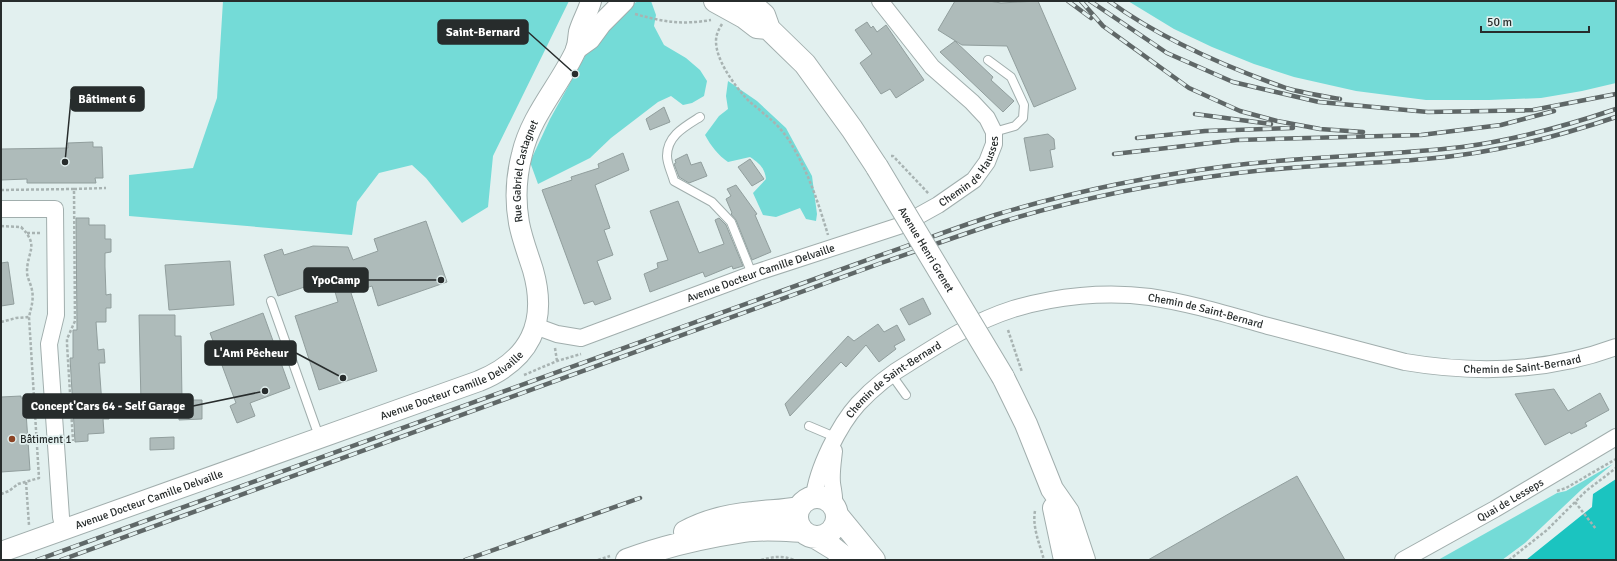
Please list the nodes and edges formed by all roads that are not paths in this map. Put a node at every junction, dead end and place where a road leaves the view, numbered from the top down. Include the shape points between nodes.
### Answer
1 (591, 1) edge
2 (748, 1) edge
3 (880, 1) edge
4 (628, 7) edge
5 (717, 10) edge
6 (769, 29) junction
7 (576, 49) junction
8 (988, 60) dead end
9 (700, 118) dead end
10 (994, 132) junction
11 (1, 209) edge
12 (886, 230) joint
13 (752, 274) junction
14 (271, 302) dead end
15 (536, 326) junction
16 (1616, 347) edge
17 (891, 374) junction
18 (906, 395) dead end
19 (809, 426) dead end
20 (316, 428) dead end
21 (835, 437) junction
22 (1616, 437) edge
23 (1052, 489) junction
24 (821, 506) junction
25 (64, 530) junction
26 (809, 534) junction
27 (1, 552) edge
28 (633, 558) edge
29 (848, 560) edge
30 (874, 560) edge
31 (1066, 560) edge
32 (1084, 560) edge
33 (1403, 560) edge

1 - 7 street, Rue Gabriel Castagnet via 579,32
2 - 6 main road, Avenue Henri Grenet via 764,15
3 - 10 street, Chemin de Hausses via 932,68 972,102 987,118
4 - 7 street, Rue Gabriel Castagnet via 605,20 590,39
5 - 6 main road, Avenue Henri Grenet via 744,17 757,27
6 - 23 main road, Avenue Henri Grenet, bridge via 805,64 852,129 885,161 1010,375
7 - 15 street, Rue Gabriel Castagnet via 529,133 519,173 519,222 538,296
8 - 10 lane via 1011,77 1024,105 1023,118 1015,126
9 - 13 lane via 681,129 668,143 667,157 674,181 712,202 731,222
10 - 12 street, Chemin de Hausses via 994,144 988,162 974,180 918,217
11 - 25 street via 55,209 56,315 49,344
12 - 13 street, Avenue Docteur Camille Delvaille
13 - 15 street, Avenue Docteur Camille Delvaille via 581,338 557,334
14 - 20 lane
15 - 25 street, Avenue Docteur Camille Delvaille via 524,350 512,363 494,375
16 - 17 street, Chemin de Saint-Bernard via 1593,355 1541,366 1466,370 1405,362 1174,302 1130,295 1110,295 1055,299 1012,309 948,337
17 - 18 lane
17 - 21 street, Chemin de Saint-Bernard via 857,405
19 - 21 lane
21 - 24 street, Chemin de Saint-Bernard via 815,487
22 - 33 street, Quai de Lesseps
23 - 31 main road, Avenue Henri Grenet via 1055,516
23 - 32 main road, Avenue Henri Grenet via 1068,512
24 - 26 main road via 797,520
24 - 26 main road via 835,527 821,537
24 - 28 main road via 729,517 692,528
24 - 30 main road
25 - 27 street, Avenue Docteur Camille Delvaille
26 - 28 main road via 774,530 745,531 685,543
26 - 29 main road

